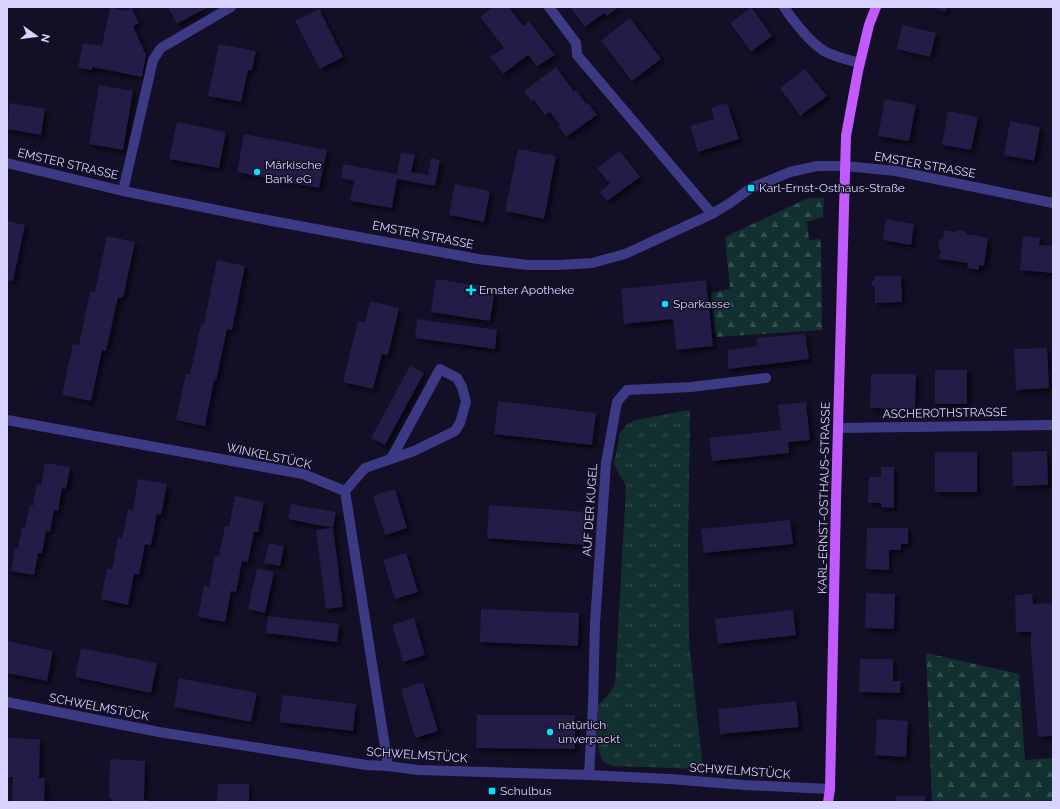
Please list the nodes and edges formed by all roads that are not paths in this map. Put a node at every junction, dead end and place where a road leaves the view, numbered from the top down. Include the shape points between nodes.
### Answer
1 (231, 7) edge
2 (549, 7) edge
3 (784, 7) edge
4 (876, 7) edge
5 (860, 63) junction
6 (7, 163) edge
7 (845, 166) junction
8 (123, 191) junction
9 (1051, 201) edge
10 (712, 214) junction
11 (766, 378) dead end
12 (7, 420) edge
13 (1053, 425) edge
14 (838, 428) junction
15 (390, 459) junction
16 (345, 491) junction
17 (7, 702) edge
18 (388, 766) junction
19 (589, 775) junction
20 (830, 789) junction
21 (828, 802) edge

1 - 8 street, EMSTER STRASSE via 161,48 153,60
2 - 10 street via 576,43 577,54
3 - 5 street via 811,40 823,50
4 - 5 main road, KARL-ERNST-OSTHAUS-STRASSE
5 - 7 main road, KARL-ERNST-OSTHAUS-STRASSE via 846,136
6 - 8 street, EMSTER STRASSE
7 - 9 street, EMSTER STRASSE via 896,171
7 - 10 street, EMSTER STRASSE via 817,166 790,172 751,188
7 - 14 main road, KARL-ERNST-OSTHAUS-STRASSE
8 - 10 street, EMSTER STRASSE via 478,259 528,265 592,263 605,260 625,254
11 - 19 street, AUF DER KUGEL via 627,390 617,402 606,463 595,623
12 - 16 street, WINKELSTÜCK via 303,474
13 - 14 street, ASCHEROTHSTRASSE
14 - 20 main road, KARL-ERNST-OSTHAUS-STRASSE
15 - 15 street via 414,451 455,431 466,402 457,378 440,369
15 - 16 street via 365,468
16 - 18 street
17 - 18 street, SCHWELMSTÜCK via 159,732 366,765
18 - 19 street, SCHWELMSTÜCK via 418,770
19 - 20 street, SCHWELMSTÜCK
20 - 21 main road, KARL-ERNST-OSTHAUS-STRASSE

